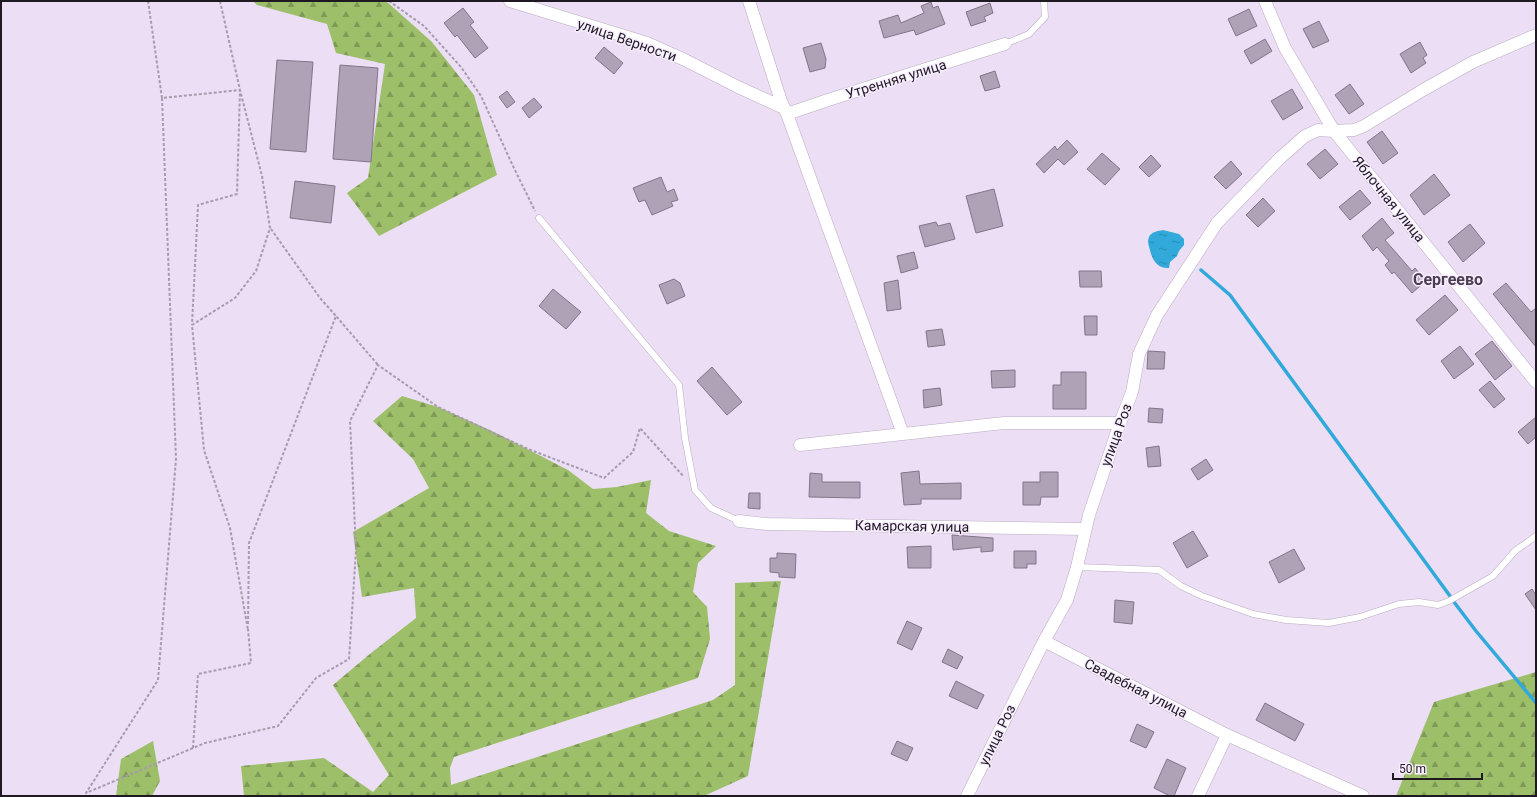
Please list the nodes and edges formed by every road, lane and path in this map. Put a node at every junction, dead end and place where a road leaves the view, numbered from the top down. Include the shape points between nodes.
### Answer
1 (148, 1) edge
2 (220, 1) edge
3 (389, 1) edge
4 (510, 1) edge
5 (749, 1) edge
6 (1044, 1) edge
7 (1265, 1) edge
8 (1536, 35) edge
9 (1005, 44) joint
10 (240, 90) junction
11 (162, 98) junction
12 (786, 111) junction
13 (1334, 131) junction
14 (539, 218) joint
15 (270, 228) junction
16 (336, 316) junction
17 (192, 326) junction
18 (378, 364) junction
19 (1536, 382) edge
20 (1120, 423) junction
21 (903, 434) junction
22 (800, 445) dead end
23 (695, 490) junction
24 (739, 521) joint
25 (1085, 529) junction
26 (1536, 536) edge
27 (1077, 567) junction
28 (248, 630) junction
29 (1044, 641) junction
30 (1228, 735) junction
31 (193, 748) junction
32 (967, 796) edge
33 (1198, 796) edge
34 (1363, 796) edge

1 - 11 path
2 - 10 path
3 - 14 path via 424,26 473,84
4 - 12 street, улица Верности via 647,43
5 - 12 street
6 - 9 lane via 1045,17 1029,34
7 - 13 street, Яблочная улица via 1285,48
8 - 13 street, улица Роз via 1473,62 1364,126 1354,130
9 - 12 street, Утренняя улица
10 - 11 path
10 - 15 path via 262,176
10 - 17 path via 237,194 198,205
11 - 31 path via 176,459 158,680 86,793
12 - 21 street
13 - 19 street, Яблочная улица
13 - 20 street, улица Роз via 1318,130 1305,136 1280,158 1217,224 1157,315 1139,354 1132,392
14 - 23 lane via 679,385 685,438
15 - 16 path
15 - 17 path via 256,271 235,298
16 - 18 path
16 - 28 path via 249,543
17 - 28 path via 204,450 230,528
18 - 23 path via 438,407 528,449 604,478 633,452 640,428
18 - 31 path via 350,421 356,550 349,659 316,678 278,726
20 - 21 street via 1004,423
20 - 25 street, улица Роз
21 - 22 street
23 - 24 lane via 711,508
24 - 25 street, Камарская улица via 767,524
25 - 27 street, улица Роз
26 - 27 lane via 1515,551 1493,576 1449,601 1438,605 1419,602 1399,604 1360,617 1329,623 1286,620 1253,614 1202,596 1181,586 1159,570
27 - 29 street, улица Роз via 1067,600
28 - 31 path via 251,663 198,674
29 - 30 street, Свадебная улица
29 - 32 street, улица Роз
30 - 33 street
30 - 34 street, Свадебная улица

